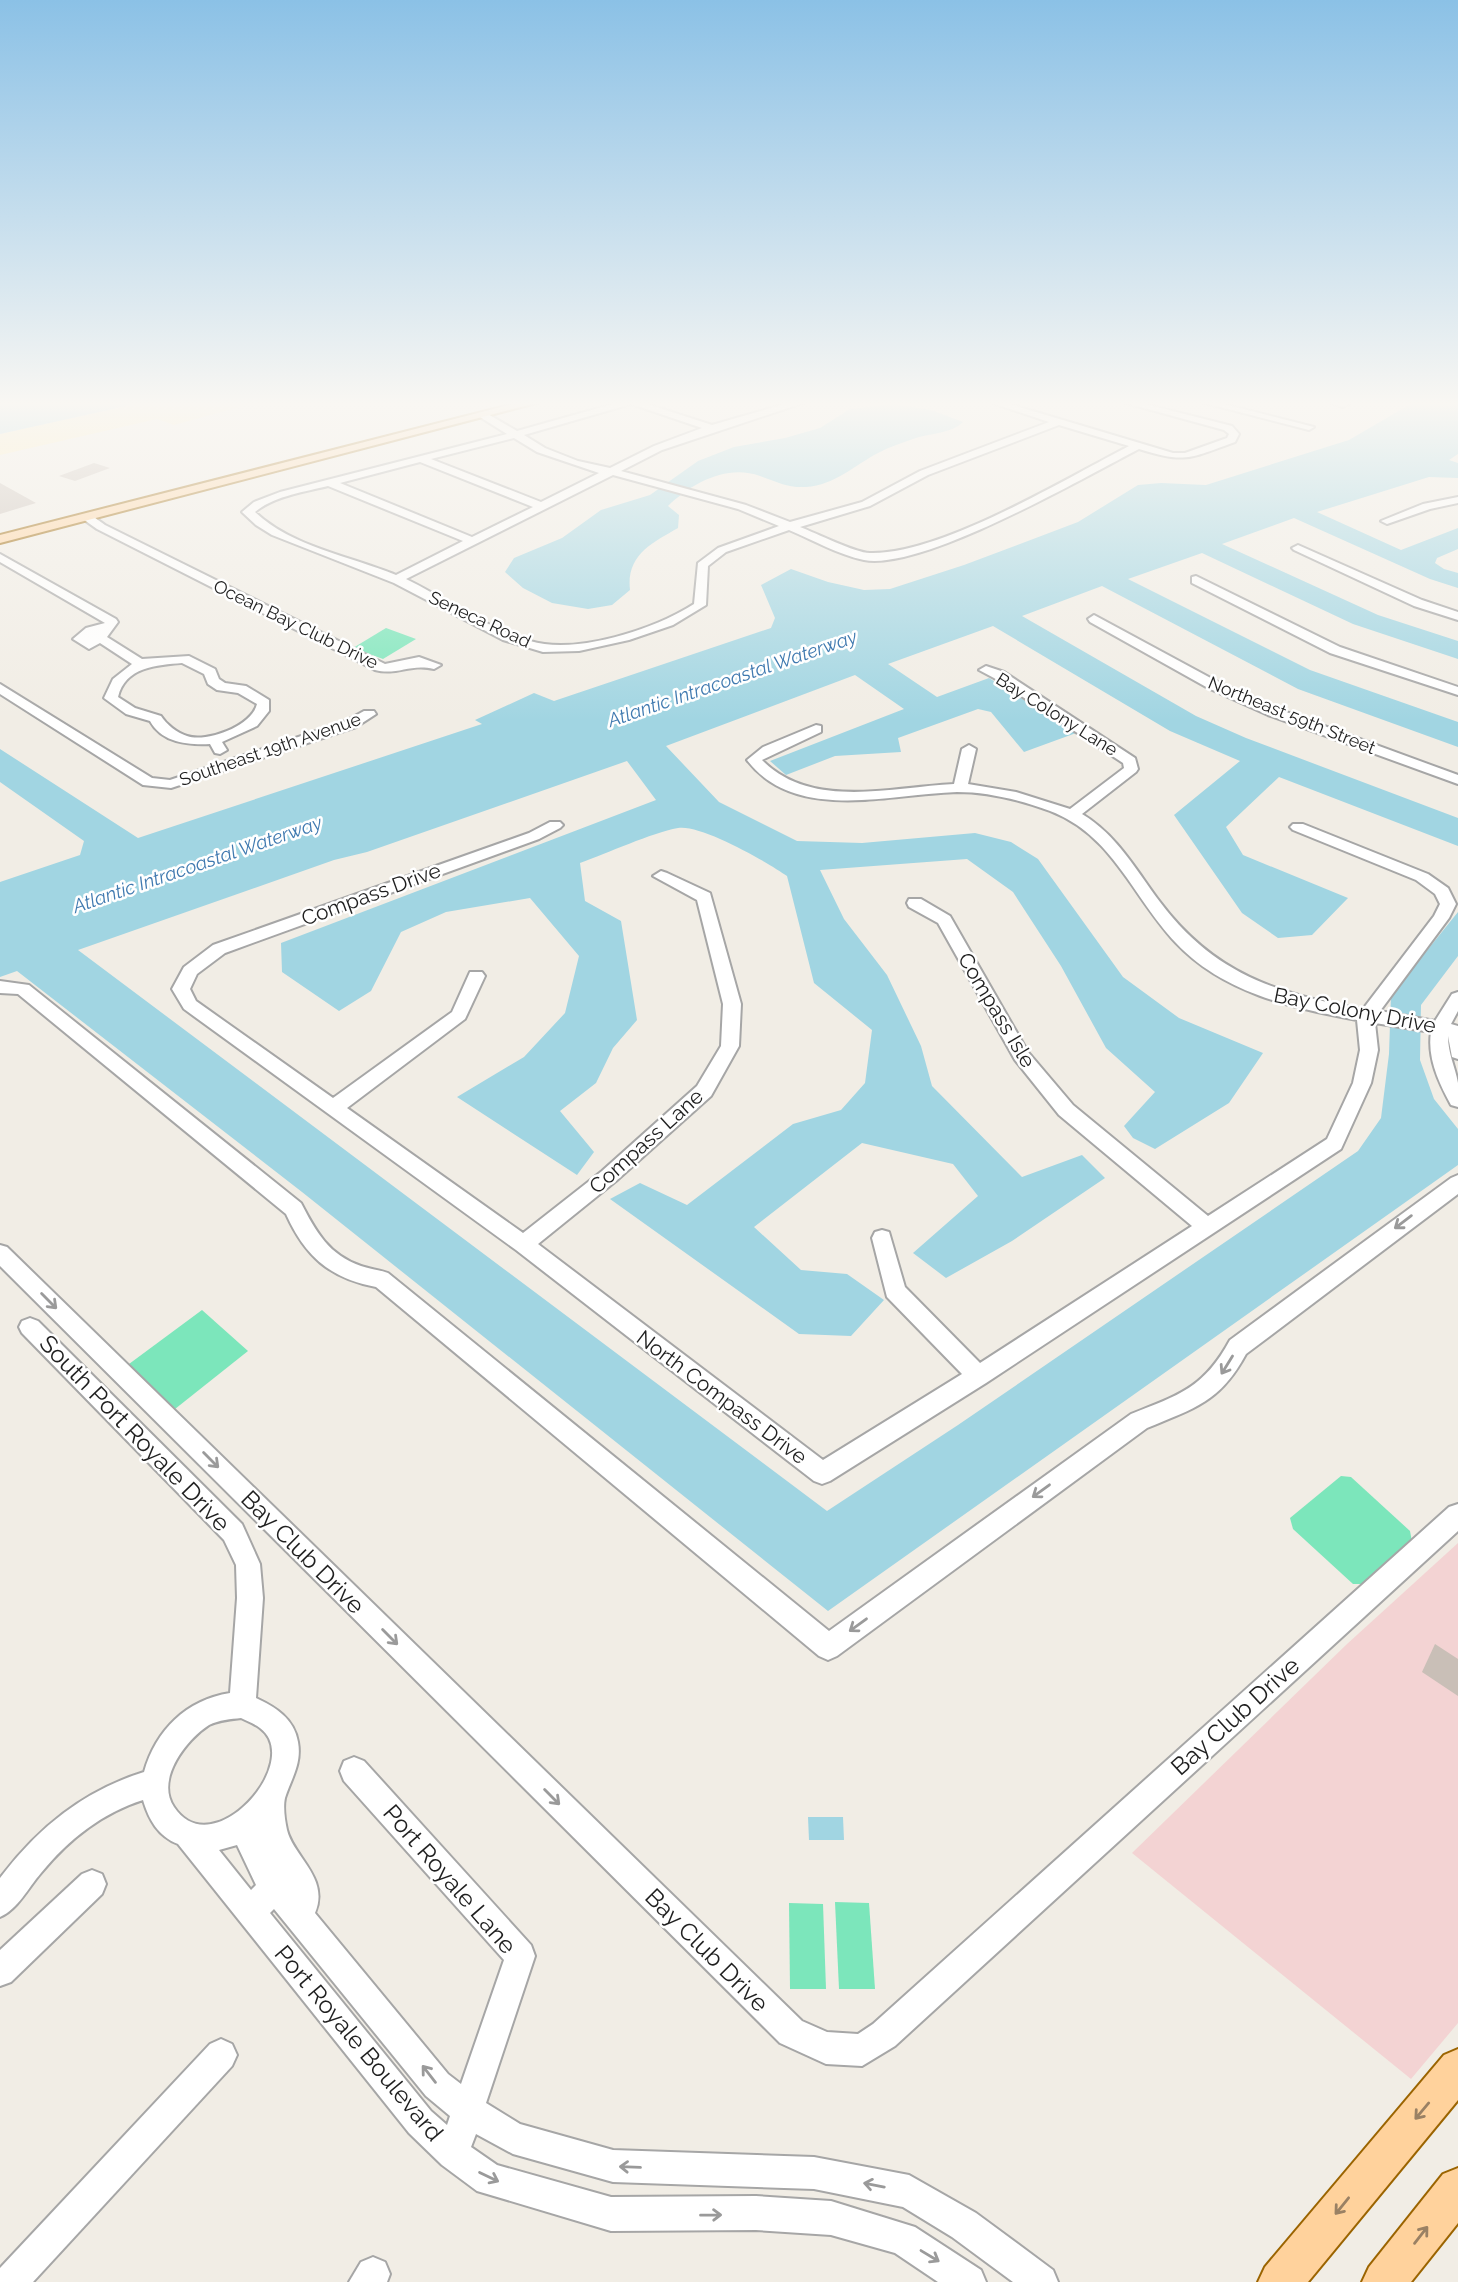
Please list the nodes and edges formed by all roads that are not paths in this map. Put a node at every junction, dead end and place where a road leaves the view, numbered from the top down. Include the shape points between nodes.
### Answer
1 (120, 508) edge
2 (252, 508) edge
3 (393, 508) edge
4 (536, 508) edge
5 (740, 508) edge
6 (850, 508) edge
7 (1013, 508) edge
8 (1420, 508) edge
9 (87, 517) junction
10 (1387, 521) dead end
11 (790, 526) junction
12 (0, 540) edge
13 (473, 541) junction
14 (1298, 548) dead end
15 (0, 557) edge
16 (397, 579) junction
17 (1196, 580) dead end
18 (1458, 616) edge
19 (1094, 619) dead end
20 (109, 627) junction
21 (94, 642) junction
22 (140, 663) junction
23 (435, 665) dead end
24 (986, 670) dead end
25 (0, 688) edge
26 (1458, 691) edge
27 (369, 714) dead end
28 (816, 729) dead end
29 (214, 740) junction
30 (969, 749) dead end
31 (231, 765) junction
32 (1458, 780) edge
33 (961, 788) junction
34 (1073, 814) junction
35 (555, 825) dead end
36 (1298, 827) dead end
37 (661, 876) dead end
38 (915, 904) dead end
39 (191, 971) joint
40 (476, 976) dead end
41 (0, 987) edge
42 (1458, 998) edge
43 (1376, 1018) junction
44 (1433, 1026) junction
45 (1458, 1034) edge
46 (1458, 1053) edge
47 (1458, 1100) edge
48 (333, 1108) junction
49 (1458, 1183) edge
50 (1207, 1227) junction
51 (882, 1238) dead end
52 (523, 1244) junction
53 (0, 1252) edge
54 (30, 1327) dead end
55 (978, 1376) junction
56 (1458, 1515) edge
57 (242, 1705) junction
58 (354, 1771) dead end
59 (156, 1782) junction
60 (257, 1815) junction
61 (188, 1835) junction
62 (92, 1884) dead end
63 (275, 1886) junction
64 (0, 1902) edge
65 (250, 1913) junction
66 (317, 1936) junction
67 (0, 1971) edge
68 (221, 2055) dead end
69 (1458, 2069) edge
70 (468, 2111) junction
71 (453, 2154) junction
72 (1458, 2189) edge
73 (10, 2282) edge
74 (969, 2282) edge
75 (1041, 2282) edge
76 (1280, 2282) edge
77 (1384, 2282) edge

1 - 9 main road
2 - 16 street via 248,512 266,527 314,550
3 - 13 street
4 - 13 street, Seneca Road
5 - 11 street
6 - 11 street
7 - 11 street via 885,557 847,551
8 - 10 street
9 - 12 main road
9 - 23 street, Ocean Bay Club Drive via 380,667 419,660
11 - 16 street, Seneca Road via 722,550 702,565 700,606 686,617 580,647 543,648 517,641
13 - 16 street, Seneca Road
14 - 18 street via 1418,603
15 - 20 street via 112,622
17 - 26 street via 1335,650
19 - 32 street, Northeast 59th Street via 1213,685 1273,712
20 - 21 street
20 - 21 street via 82,634 79,639
21 - 22 street
22 - 29 street via 132,674 118,680 111,698 156,719 186,741
22 - 29 street via 184,659 210,672 222,687 241,689 264,703 264,713 256,722
24 - 34 street, Bay Colony Lane via 1130,761 1131,769
25 - 31 street, Southeast 19th Avenue via 148,782 171,784
27 - 31 street, Southeast 19th Avenue
28 - 33 street, Bay Colony Drive via 763,751 754,760 762,772 784,784 841,797
29 - 31 street
30 - 33 street
33 - 34 street, Bay Colony Drive via 1018,797
34 - 43 street, Bay Colony Drive via 1104,837 1177,938 1215,967 1262,992
35 - 39 street, Compass Drive via 219,949
36 - 43 street via 1422,877 1442,891 1448,904
37 - 52 street, Compass Lane via 704,897 732,1004 730,1046 704,1091 609,1176
38 - 50 street, Compass Isle via 944,920 1021,1056 1066,1110
39 - 48 street, North Compass Drive via 181,989 190,1005
40 - 48 street via 459,1016
49 -> 41 street via 1238,1347 1224,1373 1191,1400 1139,1421 828,1647 381,1279 361,1278 310,1241 295,1209 23,989
42 - 44 street
43 - 44 street, Bay Colony Drive
43 - 50 street, North Compass Drive via 1362,1083 1334,1144
44 - 45 street, Bay Colony Drive
44 - 47 street via 1439,1057
45 - 46 street
48 - 52 street, North Compass Drive
50 - 55 street, North Compass Drive
51 - 55 street via 895,1291
52 - 55 street, North Compass Drive via 822,1473
53 -> 56 street, Bay Club Drive via 791,2032 827,2048 862,2050 884,2035
54 - 57 street, South Port Royale Drive via 233,1532 248,1564 250,1598
57 - 59 street via 214,1709 186,1725 165,1751
57 - 60 street via 266,1714 285,1746 284,1768
58 - 70 street, Port Royale Lane via 520,1956
59 - 61 street via 161,1812 170,1825
59 - 64 street via 113,1795 63,1829 32,1858
60 - 61 street via 212,1838
60 - 63 street, Port Royale Boulevard via 267,1877
60 - 66 street, Port Royale Boulevard via 268,1856 304,1905
61 - 65 street, Port Royale Boulevard
62 - 67 street
63 - 65 street
63 - 66 street, Port Royale Boulevard
65 - 71 street, Port Royale Boulevard via 420,2122
70 -> 66 street, Port Royale Boulevard via 437,2085
68 - 73 street
69 -> 76 main road
70 - 71 street, Port Royale Lane
75 -> 70 street, Port Royale Boulevard via 964,2225 909,2192 814,2173 613,2166 513,2138
71 -> 74 street, Port Royale Boulevard via 489,2179 611,2214 831,2217 902,2239
77 -> 72 main road

